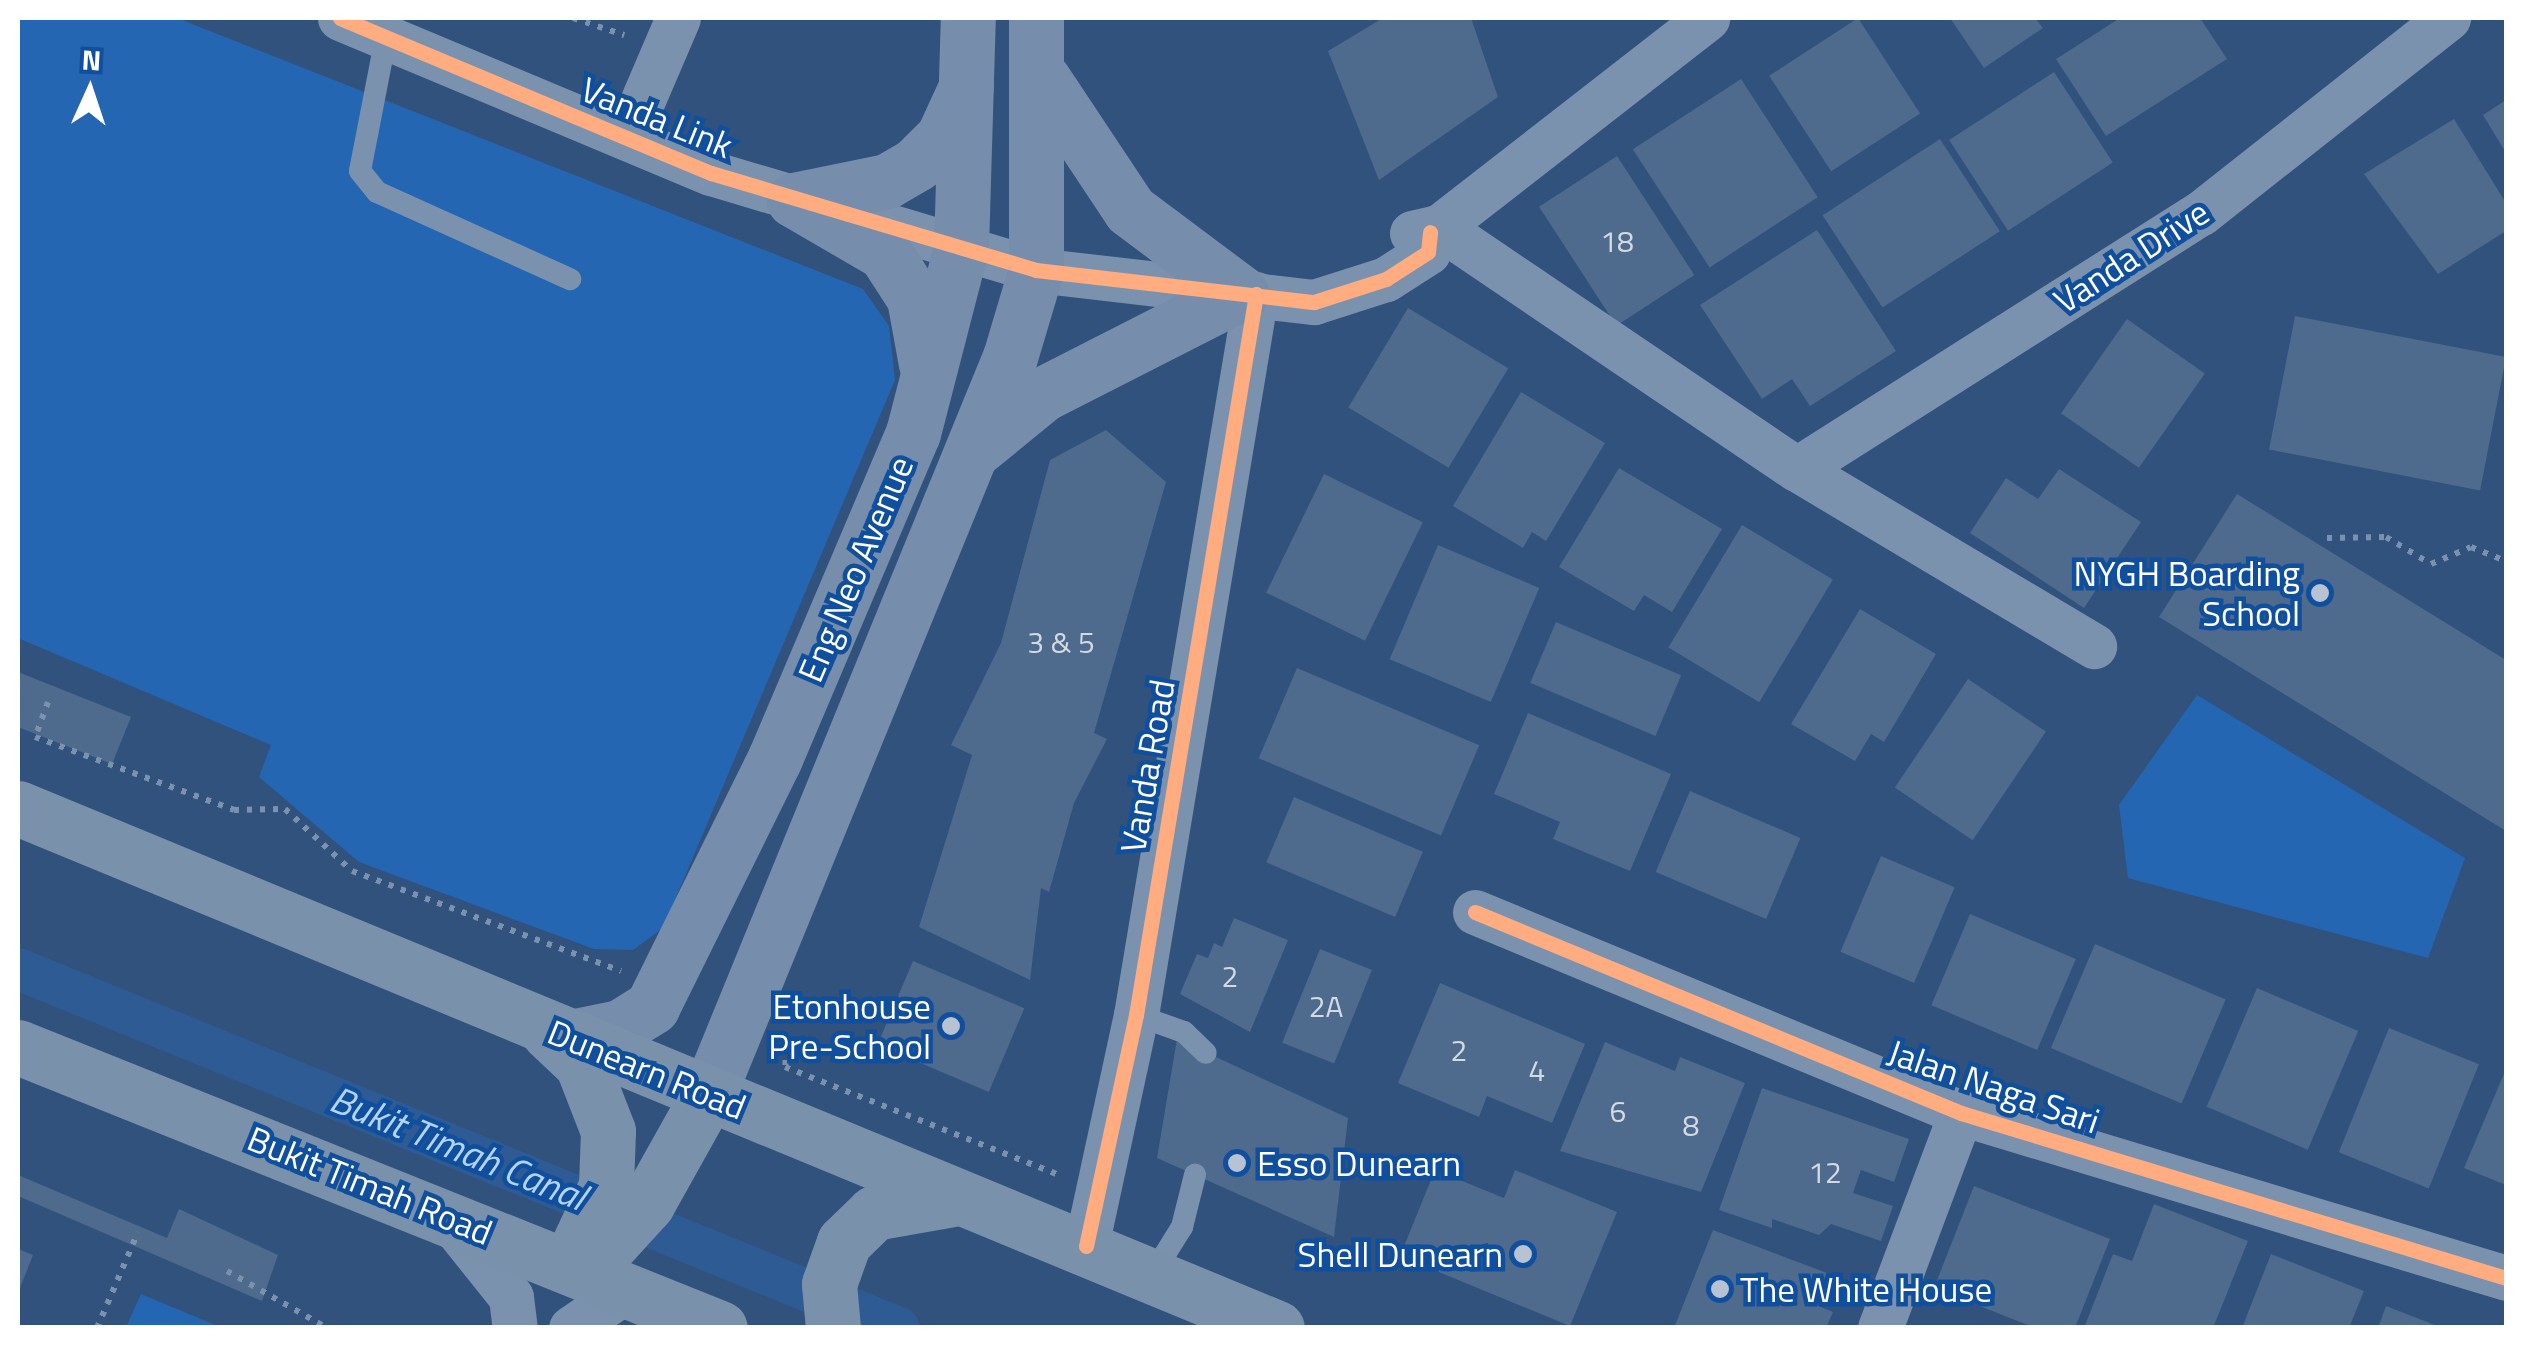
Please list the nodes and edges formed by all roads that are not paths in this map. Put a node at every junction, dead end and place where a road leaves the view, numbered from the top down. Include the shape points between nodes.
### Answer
1 (340, 18) edge
2 (968, 18) edge
3 (1036, 18) edge
4 (1707, 18) edge
5 (2448, 18) edge
6 (671, 33) edge
7 (1652, 33) edge
8 (386, 37) junction
9 (1039, 72) junction
10 (972, 74) junction
11 (627, 137) junction
12 (794, 200) junction
13 (1435, 230) junction
14 (961, 248) junction
15 (1036, 270) junction
16 (570, 280) dead end
17 (1254, 294) junction
18 (929, 387) junction
19 (974, 451) junction
20 (1797, 469) junction
21 (2094, 646) dead end
22 (18, 808) edge
23 (1475, 912) dead end
24 (1136, 1015) junction
25 (558, 1033) junction
26 (18, 1047) edge
27 (1206, 1053) dead end
28 (709, 1094) junction
29 (1961, 1113) junction
30 (1195, 1174) dead end
31 (958, 1198) junction
32 (444, 1214) junction
33 (1086, 1246) junction
34 (598, 1258) junction
35 (1152, 1274) junction
36 (2506, 1278) edge
37 (831, 1325) edge
38 (515, 1328) edge
39 (571, 1328) edge
40 (720, 1328) edge
41 (1278, 1328) edge
42 (1880, 1328) edge

1 - 8 street, Vanda Link
2 - 10 main road, Eng Neo Avenue
3 - 9 main road, Eng Neo Avenue
4 - 7 street
5 - 20 street, Vanda Drive via 2201,213
6 - 11 street
7 - 13 street
8 - 11 street, Vanda Link
8 - 16 lane via 360,171 376,192
9 - 15 main road, Eng Neo Avenue
9 - 17 main road via 1130,210
10 - 12 main road via 943,137 916,164 887,181
10 - 14 main road, Eng Neo Avenue
11 - 12 street, Vanda Link
12 - 14 street, Vanda Link
12 - 18 main road via 885,252 914,298
13 - 17 street via 1279,279
13 - 20 street
14 - 15 street
14 - 18 main road, Eng Neo Avenue
15 - 17 street
15 - 19 main road, Eng Neo Avenue
17 - 19 main road via 1043,394
17 - 24 street, Vanda Road
18 - 25 main road, Eng Neo Avenue via 775,758 652,1007 620,1027
19 - 28 main road, Eng Neo Avenue
20 - 21 street
22 - 25 highway, Dunearn Road
23 - 29 street, Jalan Naga Sari
24 - 27 lane via 1184,1032
24 - 33 street, Vanda Road
25 - 28 highway, Dunearn Road
25 - 34 highway via 600,1097 606,1186
26 - 32 highway, Bukit Timah Road
28 - 31 highway, Dunearn Road
28 - 34 highway via 673,1162
29 - 36 street, Jalan Naga Sari
29 - 42 street, Jalan Naga Sari
30 - 35 lane via 1182,1227
31 - 33 highway, Dunearn Road
31 - 37 highway via 874,1213 844,1242
32 - 34 highway, Bukit Timah Road
32 - 38 street via 511,1297
33 - 35 highway, Dunearn Road
34 - 39 street
34 - 40 highway, Bukit Timah Road
35 - 41 highway, Dunearn Road

